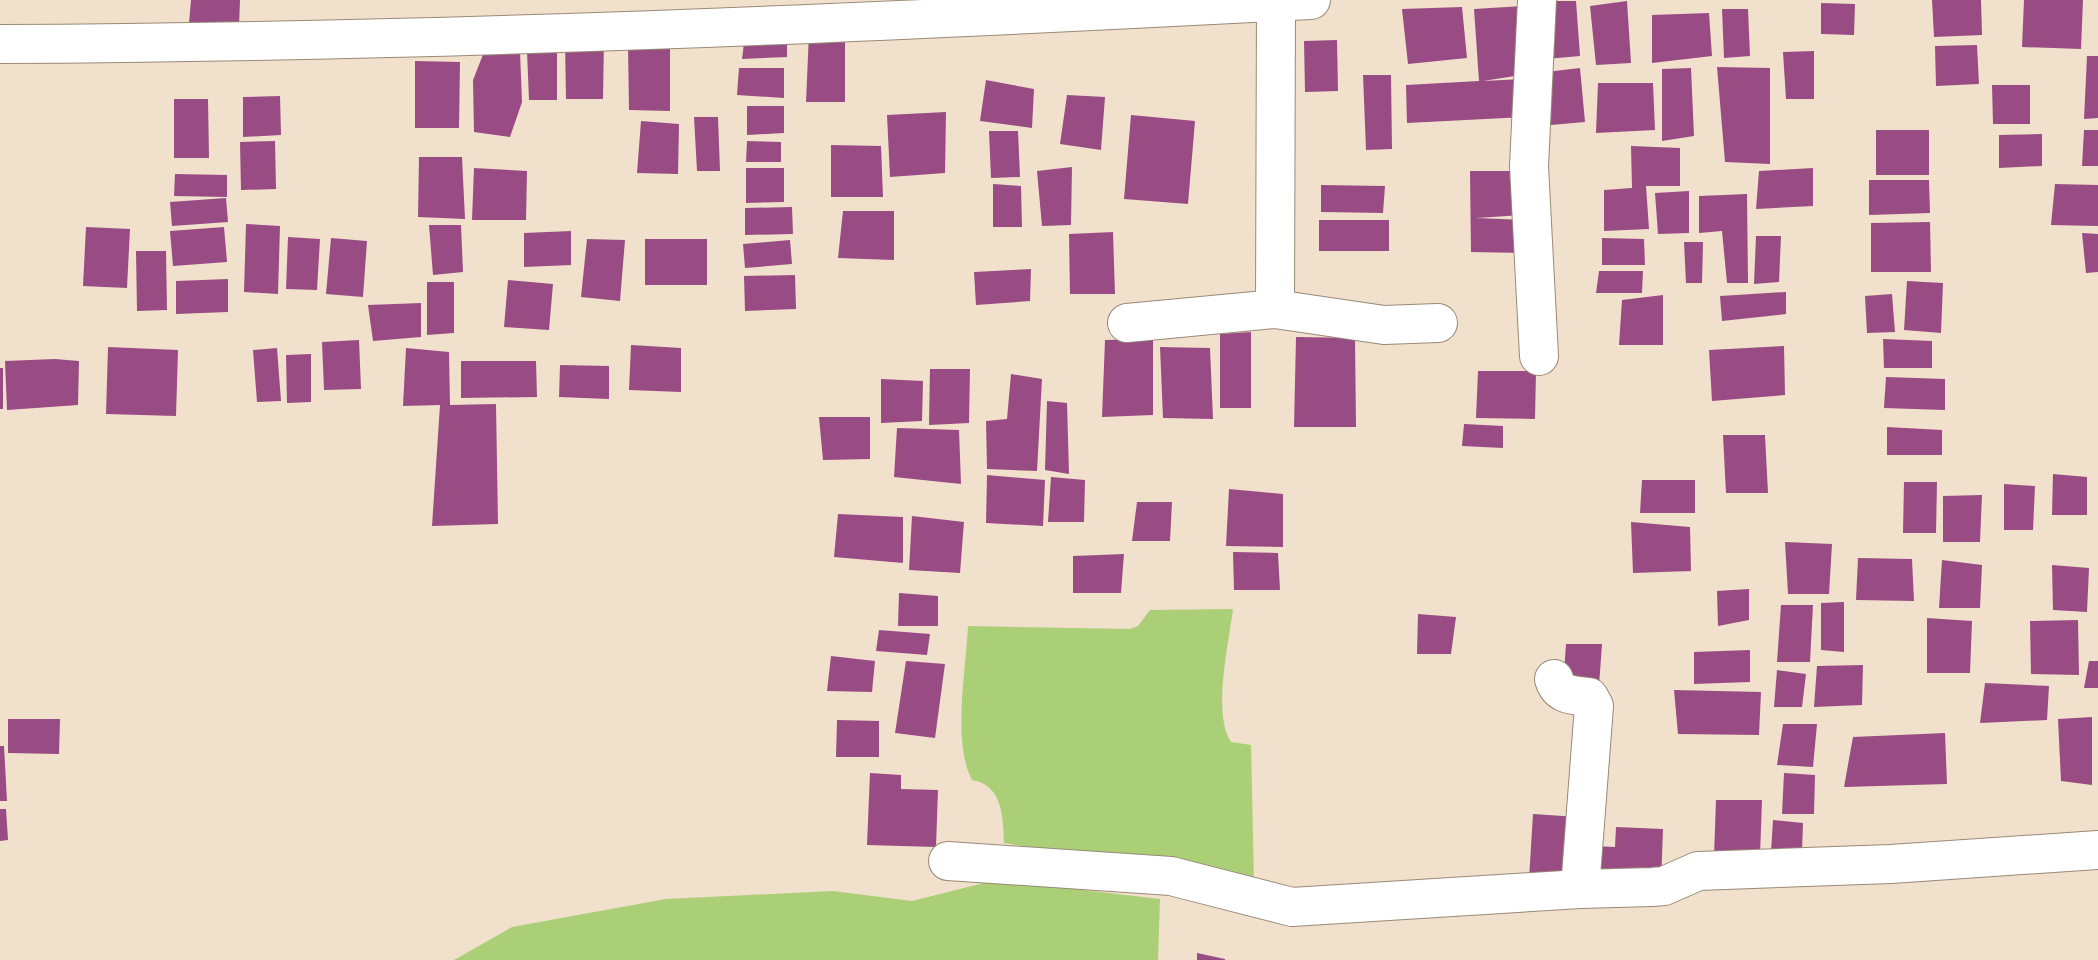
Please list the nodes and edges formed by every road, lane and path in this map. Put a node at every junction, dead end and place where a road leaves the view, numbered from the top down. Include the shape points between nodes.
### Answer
1 (1537, 0) edge
2 (1293, 1) edge
3 (0, 44) edge
4 (1275, 309) junction
5 (1127, 323) dead end
6 (1438, 323) dead end
7 (1539, 356) dead end
8 (1554, 679) dead end
9 (2098, 850) edge
10 (948, 861) dead end
11 (1580, 889) junction

1 - 7 street via 1529,166
2 - 3 street via 938,20 203,43
2 - 4 street
4 - 5 street
4 - 6 street via 1384,325
8 - 11 street via 1563,693 1589,697 1594,706
9 - 11 street via 1698,872 1664,886
10 - 11 street via 1171,876 1292,907

